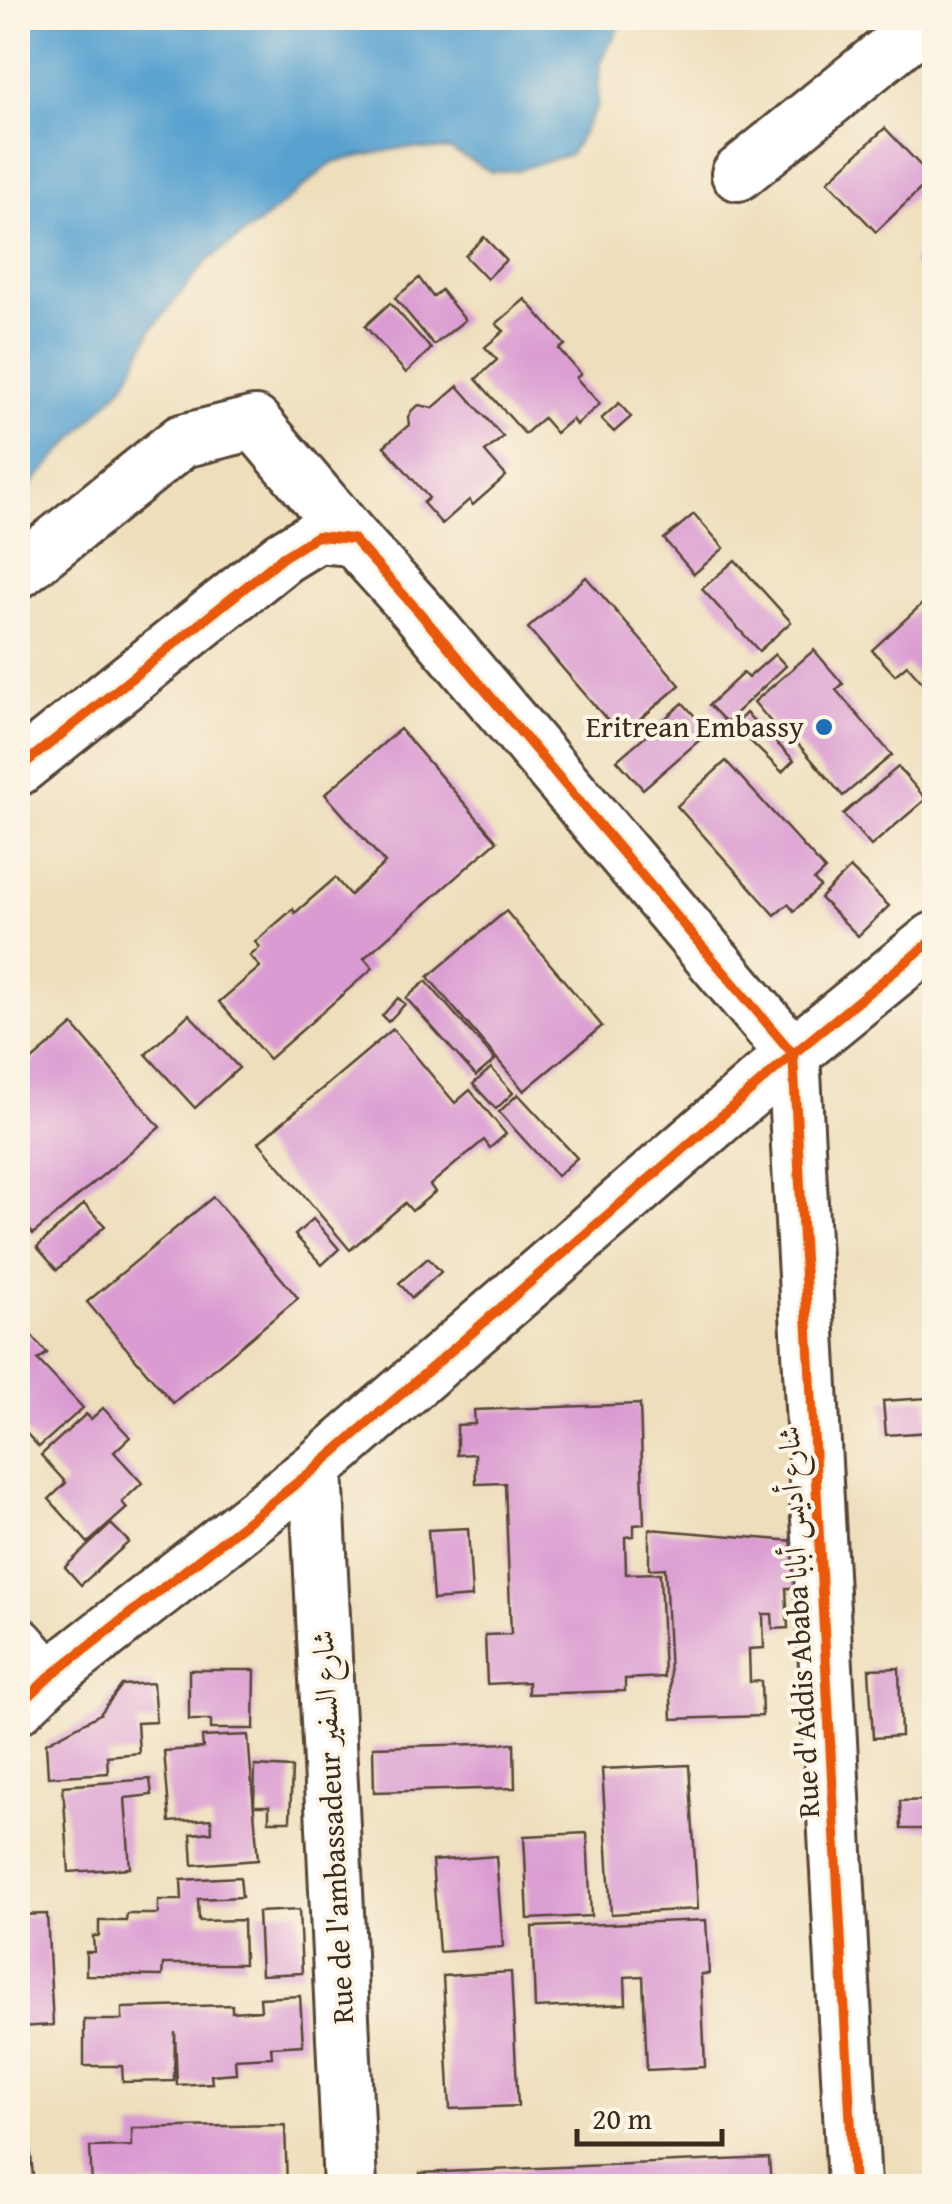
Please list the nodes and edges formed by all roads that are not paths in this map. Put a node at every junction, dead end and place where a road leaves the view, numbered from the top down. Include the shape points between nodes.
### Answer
1 (930, 18) edge
2 (738, 174) dead end
3 (353, 539) junction
4 (18, 572) edge
5 (18, 769) edge
6 (934, 939) edge
7 (793, 1054) junction
8 (316, 1468) junction
9 (28, 1676) edge
10 (350, 2186) edge
11 (854, 2186) edge

1 - 2 street
3 - 4 street via 256,423 182,441
3 - 5 street via 316,536 283,557
3 - 7 street
6 - 7 street
7 - 8 street
7 - 11 street, Rue d'Addis Ababa شارع أديس أبابا
8 - 9 street
8 - 10 street, Rue de l'ambassadeur شارع السفير

